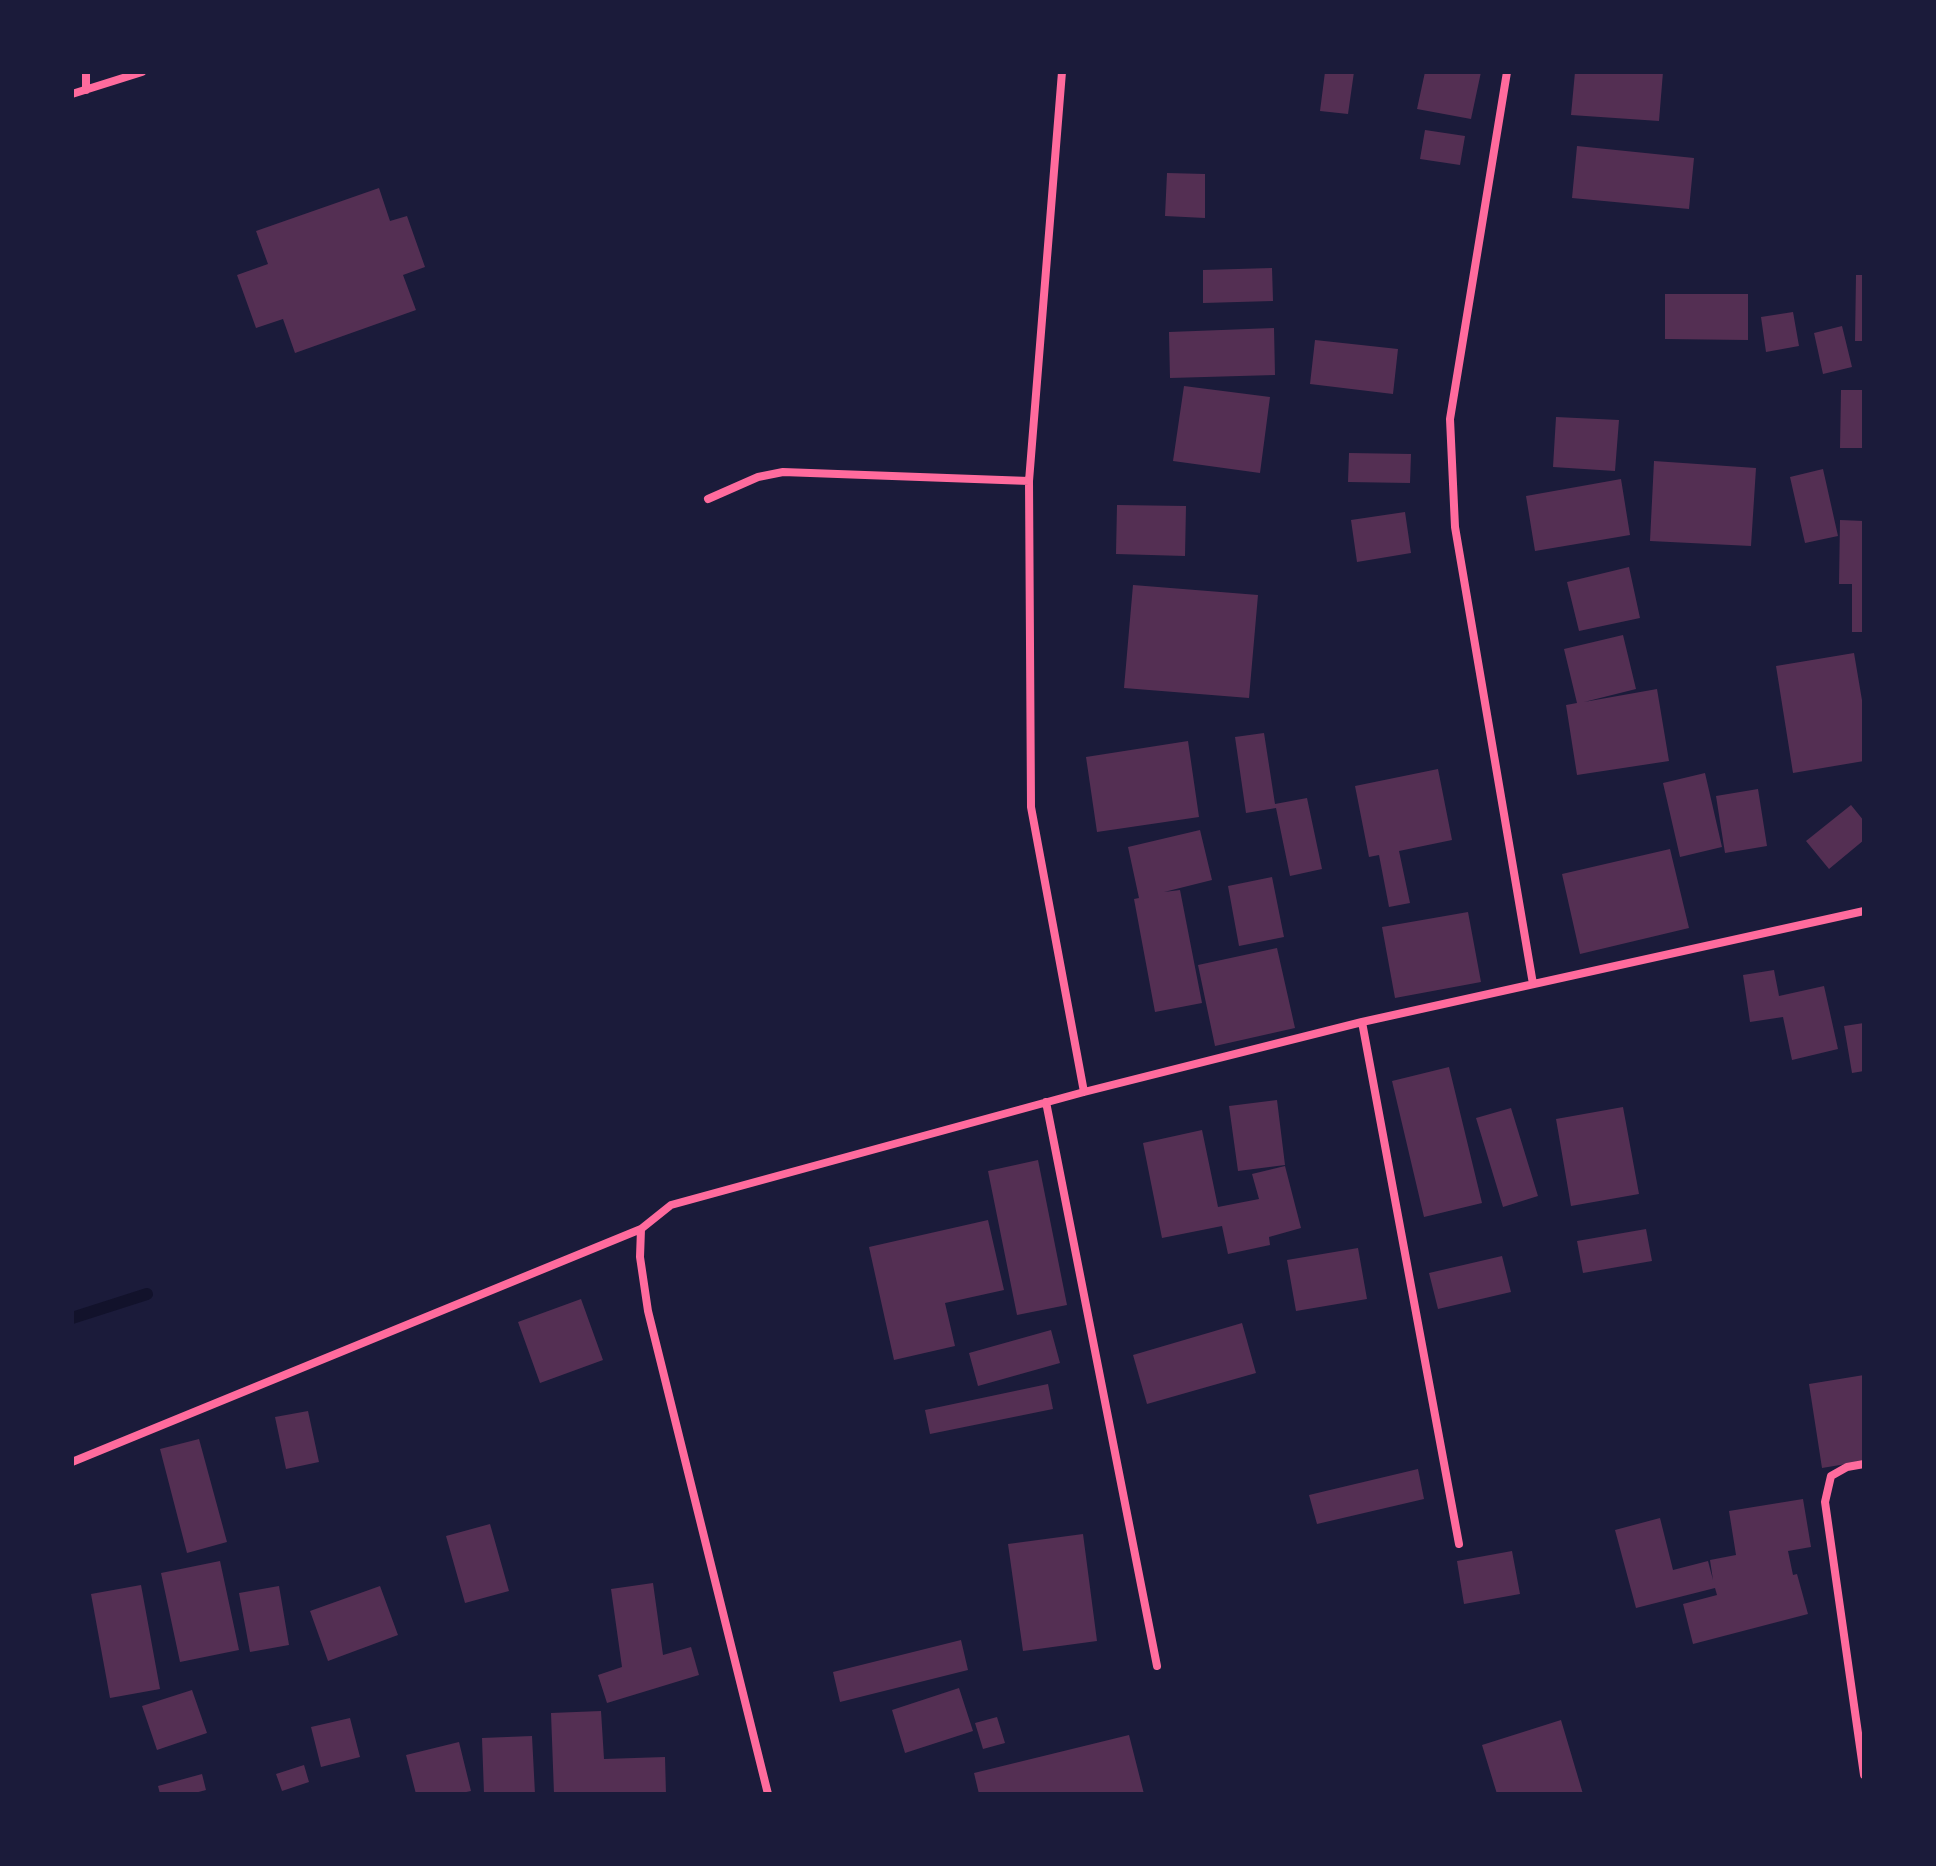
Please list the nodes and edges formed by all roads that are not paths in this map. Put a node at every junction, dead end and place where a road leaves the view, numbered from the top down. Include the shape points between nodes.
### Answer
1 (86, 72) edge
2 (142, 72) edge
3 (1062, 72) edge
4 (1507, 72) edge
5 (86, 90) junction
6 (72, 94) edge
7 (1029, 481) junction
8 (708, 499) dead end
9 (1864, 911) edge
10 (1533, 984) junction
11 (1362, 1022) junction
12 (1084, 1092) junction
13 (1046, 1102) junction
14 (641, 1229) junction
15 (72, 1462) edge
16 (1864, 1464) edge
17 (1459, 1544) dead end
18 (1157, 1666) dead end
19 (1864, 1775) edge
20 (768, 1794) edge

1 - 5 street
2 - 5 street
3 - 7 street
4 - 10 street via 1450,419 1455,527
5 - 6 street
7 - 8 street via 783,472
7 - 12 street via 1031,807
9 - 10 street
10 - 11 street
11 - 12 street
11 - 17 street
12 - 13 street
13 - 14 street via 671,1205
13 - 18 street
14 - 15 street
14 - 20 street via 648,1311
16 - 19 street via 1831,1476 1825,1502

